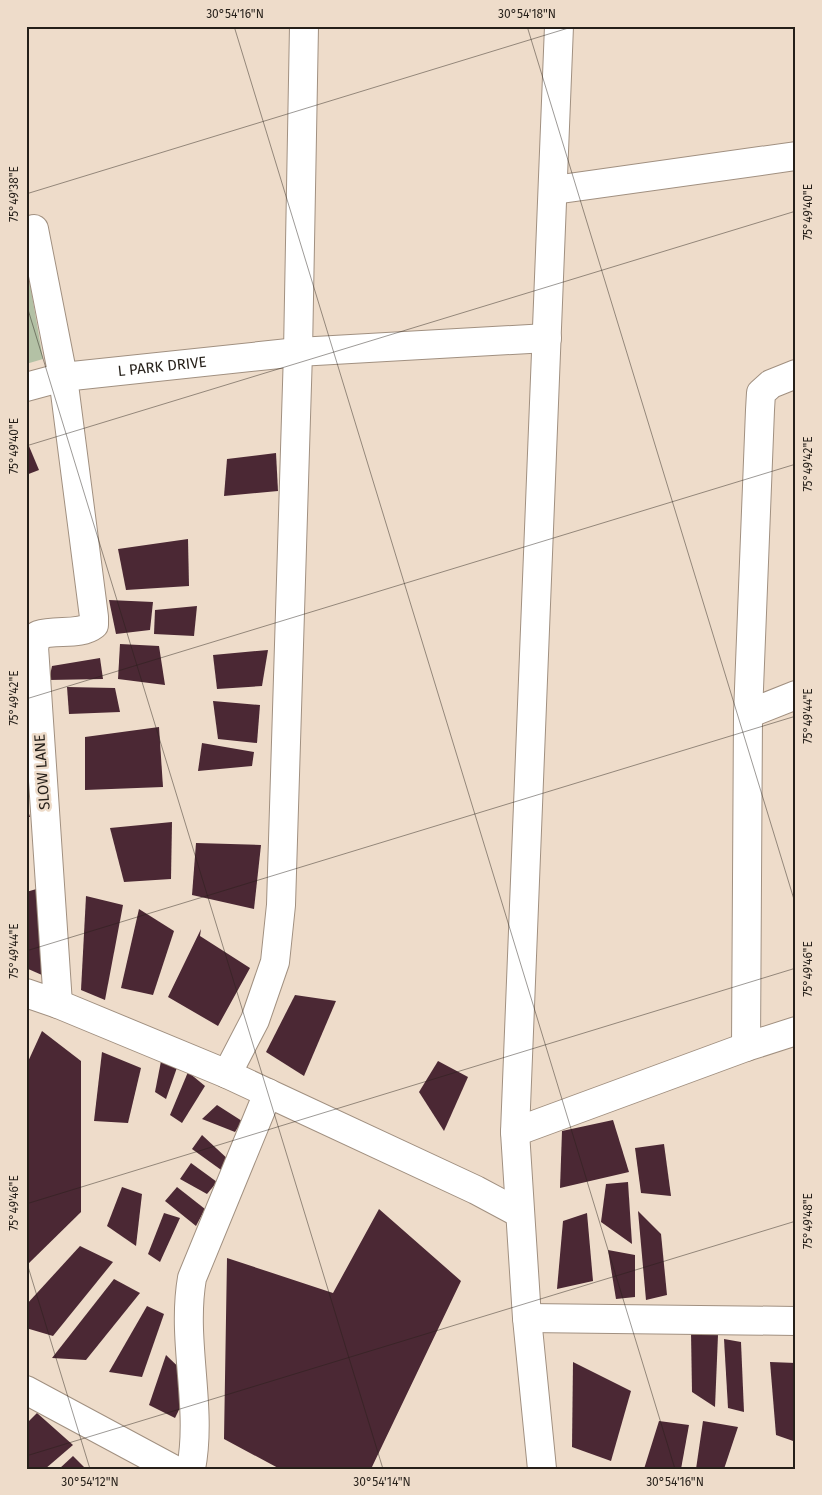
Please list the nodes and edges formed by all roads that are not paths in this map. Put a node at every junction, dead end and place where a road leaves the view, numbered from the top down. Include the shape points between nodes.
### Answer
1 (304, 26) edge
2 (559, 26) edge
3 (796, 156) edge
4 (554, 190) junction
5 (34, 229) dead end
6 (547, 338) junction
7 (298, 352) junction
8 (796, 374) edge
9 (63, 377) junction
10 (26, 387) edge
11 (796, 695) edge
12 (748, 714) junction
13 (26, 994) edge
14 (58, 1004) junction
15 (796, 1032) edge
16 (746, 1046) junction
17 (227, 1074) junction
18 (268, 1093) junction
19 (515, 1132) junction
20 (519, 1213) junction
21 (527, 1318) junction
22 (796, 1321) edge
23 (27, 1390) edge
24 (173, 1469) edge
25 (191, 1469) edge
26 (542, 1469) edge

1 - 7 street
2 - 4 street
3 - 4 street
4 - 6 street
5 - 9 street
6 - 7 street, L PARK DRIVE
6 - 19 street
7 - 9 street, L PARK DRIVE
7 - 17 street via 279,935 274,962 255,1020
8 - 12 street via 771,384 761,393
9 - 10 street, L PARK DRIVE
9 - 14 street, SLOW LANE via 94,625 87,630 48,632 38,636 34,647
11 - 12 street
12 - 16 street
13 - 14 street
14 - 17 street
15 - 16 street
16 - 19 street
17 - 18 street
18 - 20 street
18 - 25 street via 192,1278 189,1309 196,1430
19 - 20 street
20 - 21 street
21 - 22 street
21 - 26 street
23 - 24 street

